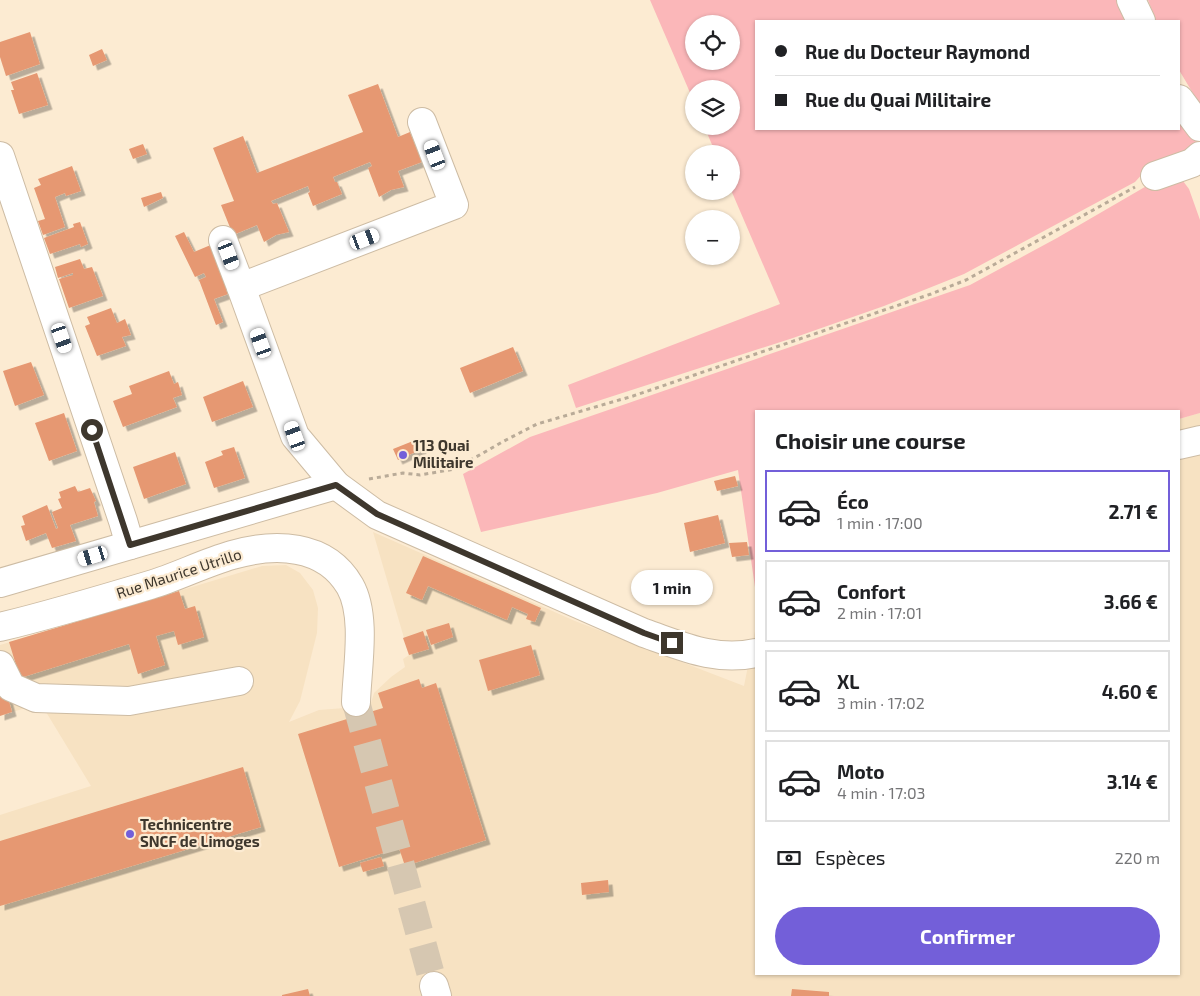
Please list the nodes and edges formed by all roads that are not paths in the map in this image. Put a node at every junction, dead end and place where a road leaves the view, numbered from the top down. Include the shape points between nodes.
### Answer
1 (1131, 0) edge
2 (1141, 20) edge
3 (1180, 100) edge
4 (422, 122) dead end
5 (1200, 127) edge
6 (0, 156) edge
7 (1192, 167) edge
8 (1155, 176) road end
9 (223, 240) dead end
10 (241, 287) junction
11 (1200, 440) edge
12 (1180, 445) edge
13 (336, 485) junction
14 (130, 545) junction
15 (0, 583) edge
16 (0, 627) edge
17 (755, 653) edge
18 (0, 665) edge
19 (239, 680) dead end
20 (356, 702) tunnel mouth

1 - 2 street
3 - 5 street
4 - 10 street via 454,205
6 - 14 street
7 - 8 street
9 - 10 street
10 - 13 street via 295,436
11 - 12 street
13 - 14 street
13 - 17 street via 377,514 644,633 714,656 737,657
14 - 15 street
16 - 20 street, Rue Maurice Utrillo via 152,585 232,555 267,549 307,551 337,568 350,586 356,603 360,621
18 - 19 street via 11,687 36,698 129,702

